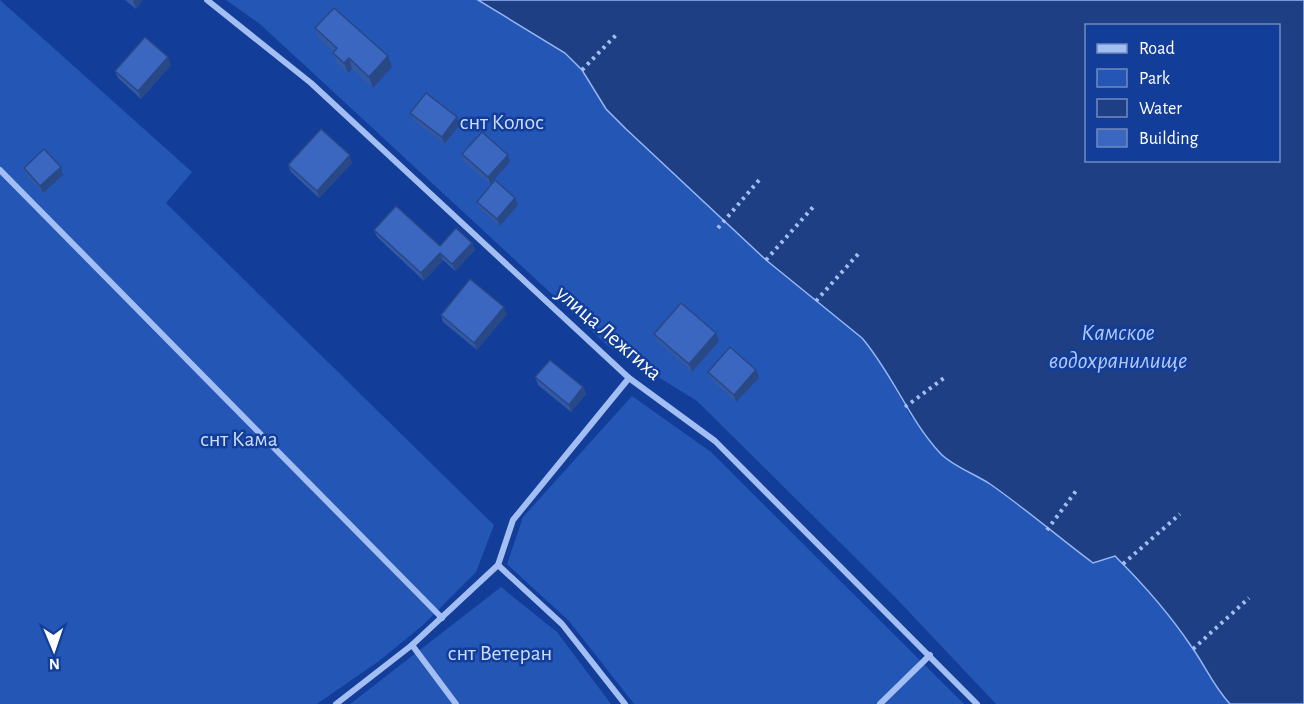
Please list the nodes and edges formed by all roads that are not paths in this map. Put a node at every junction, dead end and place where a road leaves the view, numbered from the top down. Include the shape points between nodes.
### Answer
1 (207, 0) edge
2 (0, 170) edge
3 (629, 378) junction
4 (498, 565) junction
5 (442, 618) junction
6 (412, 645) junction
7 (930, 655) junction
8 (336, 704) edge
9 (456, 704) edge
10 (625, 704) edge
11 (880, 704) edge
12 (977, 704) edge

1 - 3 street, улица Лежгиха via 311,83
2 - 5 street
3 - 4 street via 513,520
3 - 7 street, улица Лежгиха via 715,441
4 - 5 street
4 - 10 street via 562,624
5 - 6 street
6 - 8 street
6 - 9 street
7 - 11 street
7 - 12 street, улица Лежгиха

